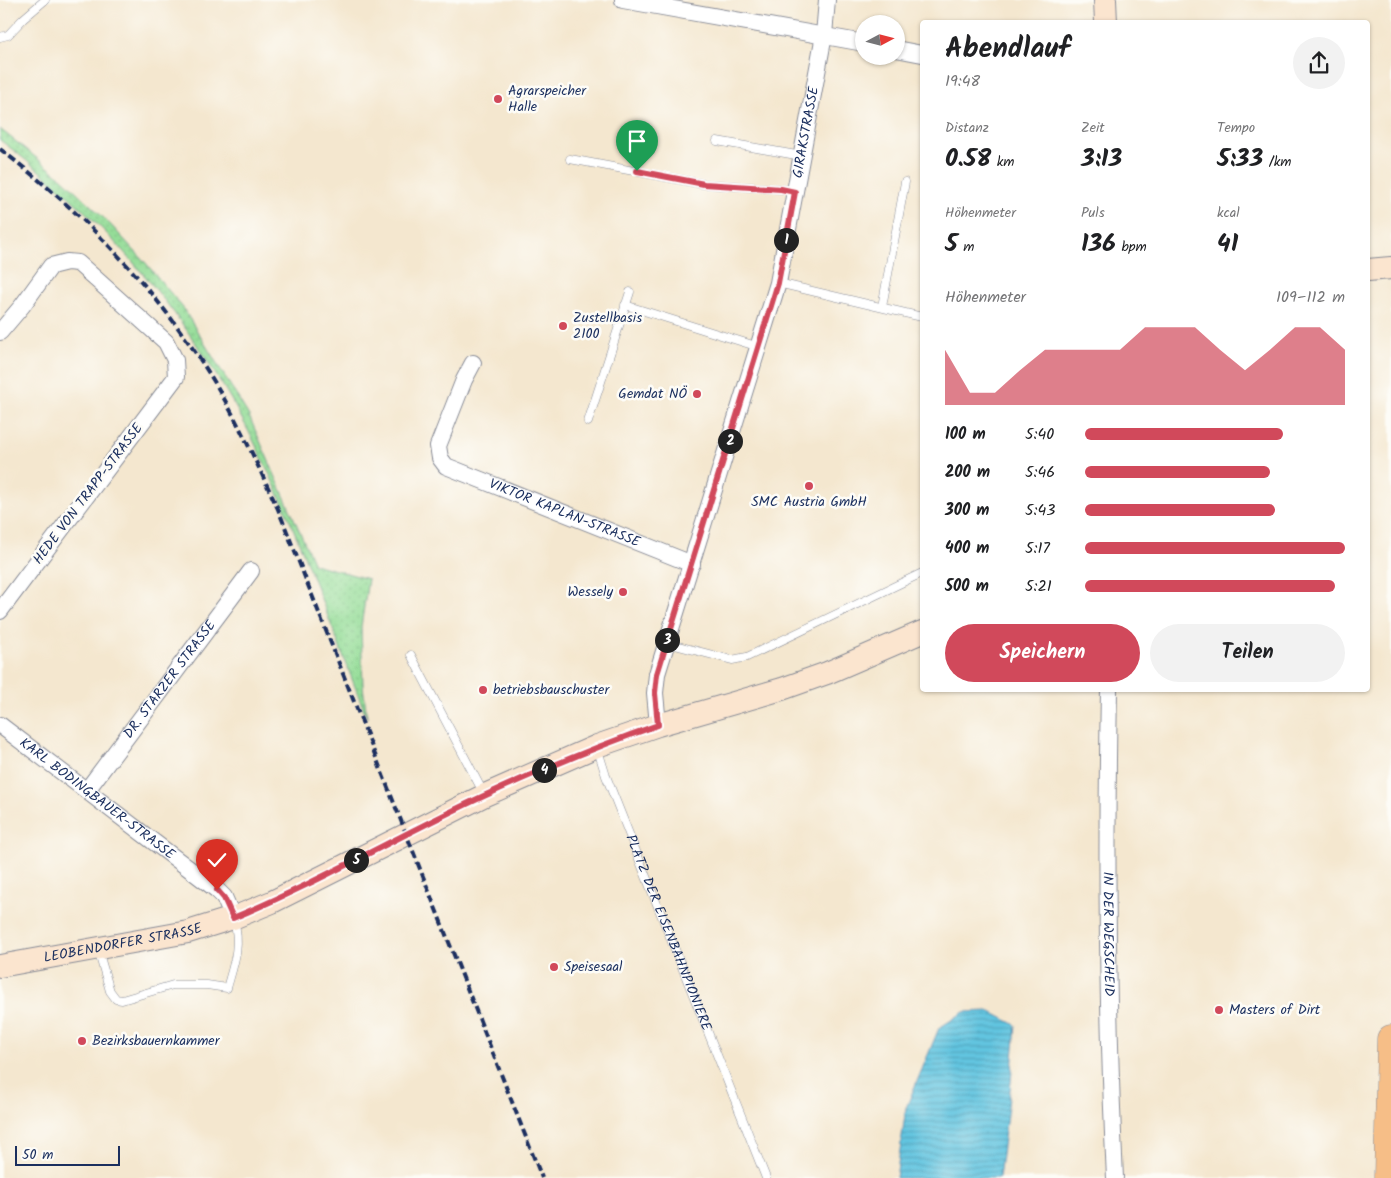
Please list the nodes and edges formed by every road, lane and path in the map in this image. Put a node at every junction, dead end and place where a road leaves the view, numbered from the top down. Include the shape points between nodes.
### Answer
1 (45, 0) edge
2 (622, 0) edge
3 (827, 0) edge
4 (1105, 0) edge
5 (1106, 20) edge
6 (824, 35) junction
7 (0, 37) edge
8 (855, 41) edge
9 (905, 51) edge
10 (920, 54) edge
11 (718, 141) dead end
12 (802, 156) junction
13 (570, 159) dead end
14 (905, 182) dead end
15 (795, 192) junction
16 (1391, 268) edge
17 (1370, 270) edge
18 (778, 283) junction
19 (630, 292) dead end
20 (625, 305) junction
21 (882, 307) junction
22 (920, 316) edge
23 (0, 332) edge
24 (759, 347) junction
25 (473, 362) dead end
26 (588, 422) dead end
27 (692, 564) junction
28 (251, 571) dead end
29 (920, 573) edge
30 (0, 611) edge
31 (920, 633) edge
32 (666, 643) junction
33 (411, 655) dead end
34 (1109, 692) edge
35 (0, 725) edge
36 (658, 725) junction
37 (597, 746) junction
38 (87, 790) junction
39 (485, 796) junction
40 (233, 918) junction
41 (98, 949) junction
42 (0, 966) edge
43 (1391, 1039) edge
44 (766, 1178) edge
45 (1115, 1178) edge
46 (1388, 1178) edge

1 - 7 lane via 8,35
2 - 6 street
3 - 6 street, GIRAKSTRASSE
4 - 5 main road
6 - 8 street
6 - 12 street, GIRAKSTRASSE
9 - 10 street
11 - 12 lane
12 - 15 street, GIRAKSTRASSE
13 - 15 lane via 704,184
14 - 21 lane
15 - 18 street, GIRAKSTRASSE
16 - 17 main road
18 - 21 lane
18 - 24 street, GIRAKSTRASSE
19 - 20 lane
20 - 24 lane
20 - 26 lane
21 - 22 lane
23 - 30 street, HEDE VON TRAPP-STRASSE via 51,266 73,261 166,342 175,360 176,377
24 - 27 street, GIRAKSTRASSE
25 - 27 street, VIKTOR KAPLAN-STRASSE via 438,446 440,458 446,466
27 - 32 street, GIRAKSTRASSE
28 - 38 street, DR. STARZER STRASSE
29 - 32 lane via 747,658 732,660
31 - 36 main road via 782,689
32 - 36 street, GIRAKSTRASSE via 655,693
33 - 39 lane
34 - 45 street, IN DER WEGSCHEID via 1109,1003
35 - 38 street, KARL BODINGBAUER-STRASSE
36 - 37 main road
37 - 39 main road, LEOBENDORFER STRASSE
37 - 44 lane, PLATZ DER EISENBAHNPIONIERE via 606,776
38 - 40 street, KARL BODINGBAUER-STRASSE via 217,890
39 - 40 main road, LEOBENDORFER STRASSE via 281,898
40 - 41 main road, LEOBENDORFER STRASSE via 188,932
40 - 41 lane via 238,934 237,952 227,988 173,985 116,999 110,991
41 - 42 main road, LEOBENDORFER STRASSE
43 - 46 highway

